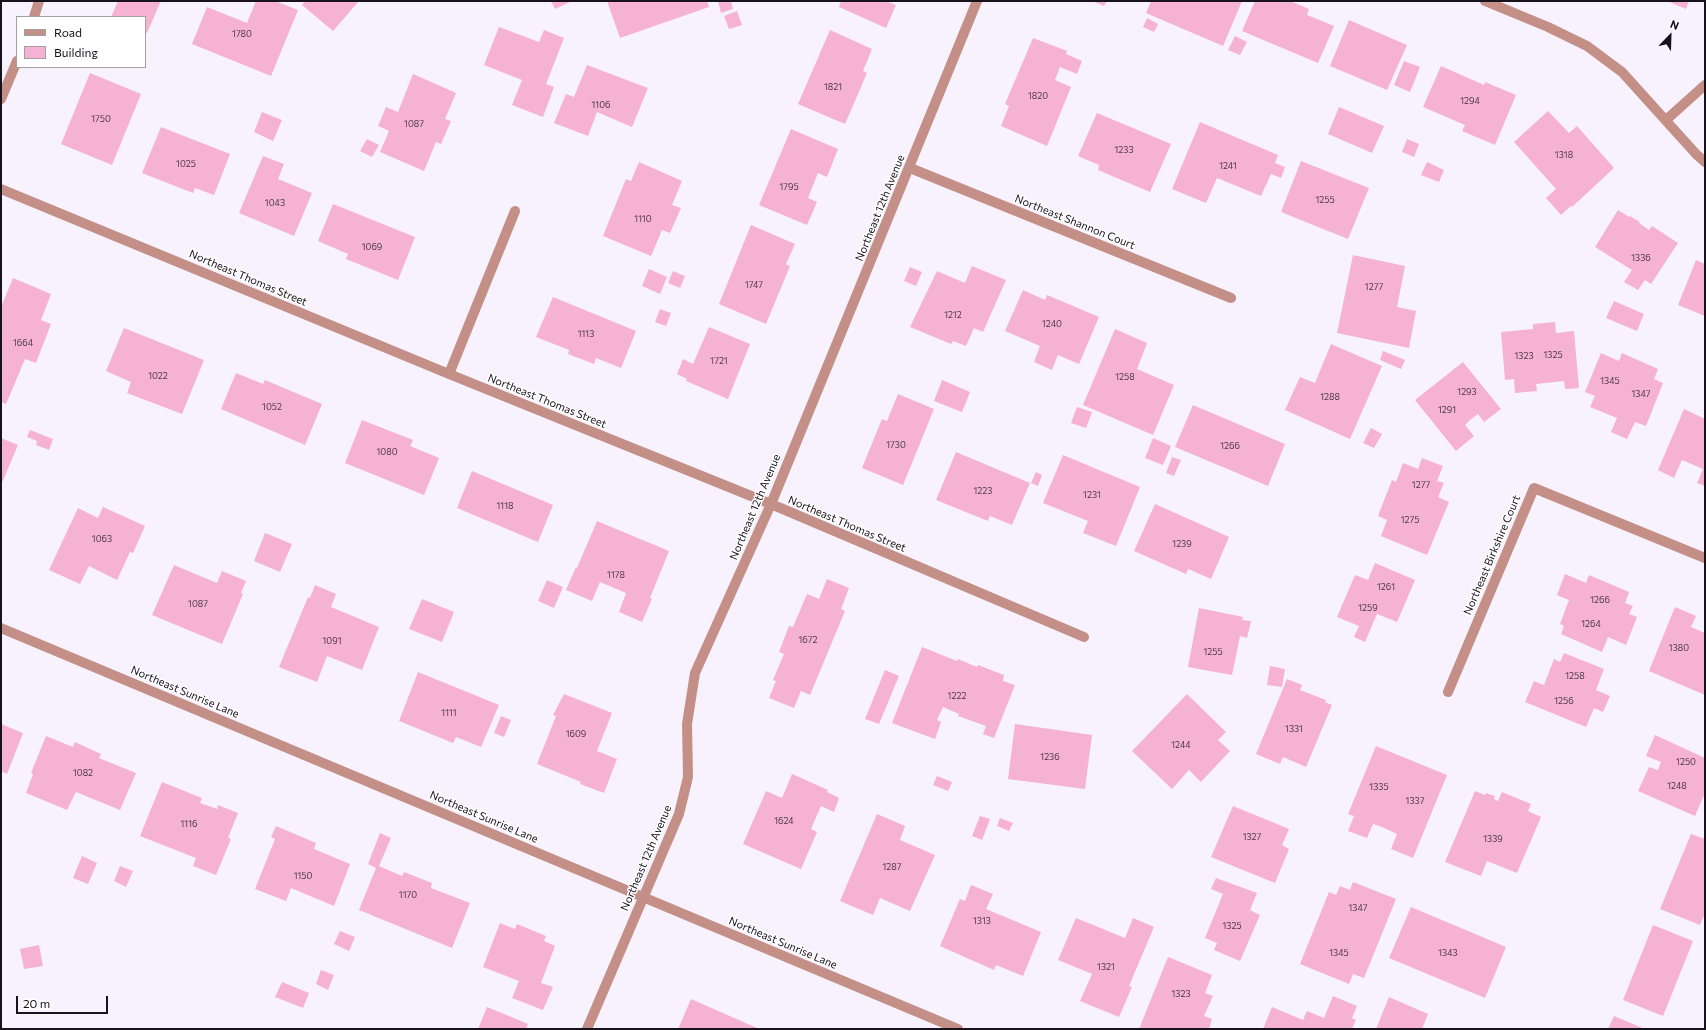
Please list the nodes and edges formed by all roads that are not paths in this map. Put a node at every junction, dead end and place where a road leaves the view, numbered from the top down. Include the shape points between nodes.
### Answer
1 (39, 1) edge
2 (978, 1) edge
3 (1484, 1) edge
4 (34, 16) edge
5 (16, 63) edge
6 (1705, 85) edge
7 (1, 99) edge
8 (1666, 120) junction
9 (1705, 162) edge
10 (910, 168) junction
11 (1, 189) edge
12 (515, 211) dead end
13 (1231, 298) dead end
14 (449, 374) junction
15 (771, 504) junction
16 (1705, 558) edge
17 (1, 628) edge
18 (1084, 637) dead end
19 (1448, 692) dead end
20 (643, 897) junction
21 (587, 1029) edge
22 (958, 1029) edge

1 - 4 street
2 - 10 street, Northeast 12th Avenue
3 - 8 street via 1587,46 1622,72
5 - 7 street
6 - 8 street
8 - 9 street
10 - 13 street, Northeast Shannon Court
10 - 15 street, Northeast 12th Avenue
11 - 14 street, Northeast Thomas Street
12 - 14 street
14 - 15 street, Northeast Thomas Street
15 - 18 street, Northeast Thomas Street
15 - 20 street, Northeast 12th Avenue via 695,673 687,724 688,777 679,814
16 - 19 street, Northeast Birkshire Court via 1534,488
17 - 20 street, Northeast Sunrise Lane
20 - 21 street, Northeast 12th Avenue
20 - 22 street, Northeast Sunrise Lane

